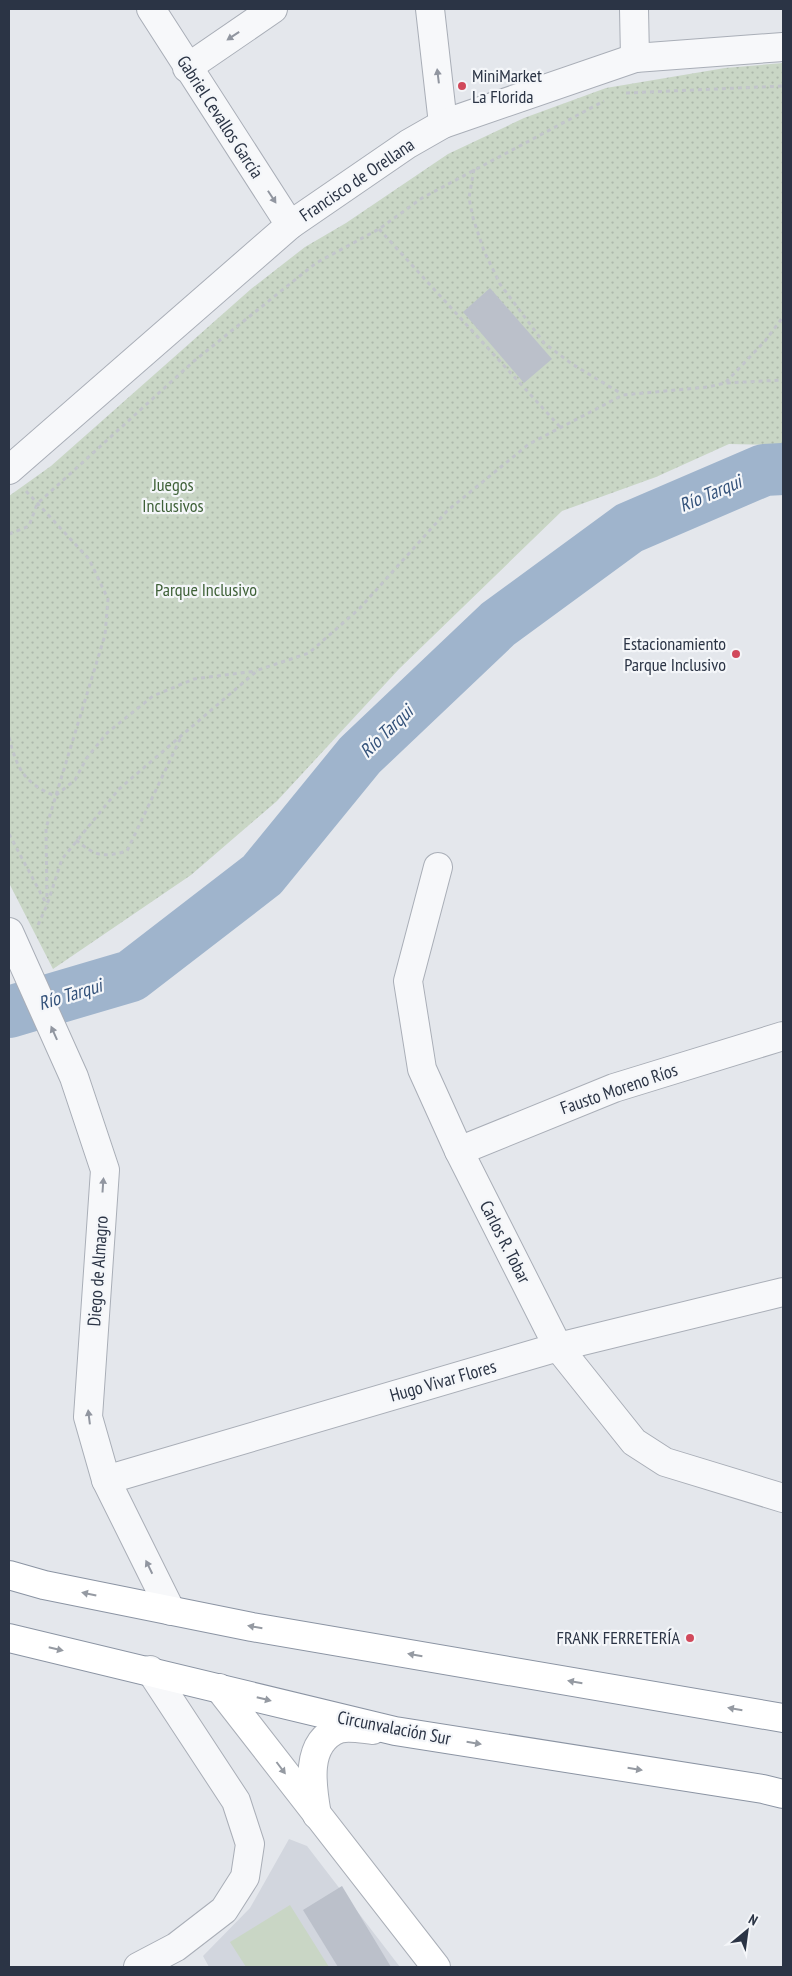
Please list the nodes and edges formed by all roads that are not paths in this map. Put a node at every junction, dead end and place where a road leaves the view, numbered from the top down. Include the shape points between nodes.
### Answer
1 (151, 9) edge
2 (273, 9) edge
3 (430, 9) edge
4 (634, 9) edge
5 (783, 46) edge
6 (635, 58) junction
7 (188, 68) junction
8 (443, 124) junction
9 (290, 225) junction
10 (15, 478) edge
11 (438, 867) dead end
12 (12, 938) edge
13 (783, 1036) edge
14 (459, 1151) junction
15 (783, 1292) edge
16 (558, 1347) junction
17 (106, 1480) junction
18 (783, 1498) edge
19 (9, 1575) edge
20 (171, 1611) junction
21 (9, 1638) edge
22 (150, 1670) junction
23 (220, 1688) junction
24 (783, 1718) edge
25 (395, 1731) junction
26 (783, 1794) edge
27 (318, 1817) junction
28 (138, 1967) edge
29 (436, 1967) edge

1 - 7 street, Gabriel Cevallos García
2 -> 7 street
8 -> 3 street
4 - 6 street
5 - 6 street, Francisco de Orellana
6 - 8 street, Francisco de Orellana
7 -> 9 street, Gabriel Cevallos García
8 - 9 street, Francisco de Orellana via 408,144
9 - 10 street, Francisco de Orellana
11 - 14 street, Carlos R. Tobar via 408,981 422,1069
17 -> 12 street, Diego de Almagro via 88,1417 104,1170 74,1077
13 - 14 street, Fausto Moreno Ríos via 614,1088
14 - 16 street, Carlos R. Tobar
15 - 16 street, Hugo Vivar Flores
16 - 17 street, Hugo Vivar Flores
16 - 18 street, Carlos R. Tobar via 634,1442 665,1462
20 -> 17 street, Diego de Almagro
20 -> 19 main road
24 -> 20 main road
21 -> 22 main road, Circunvalación Sur
22 - 23 main road, Circunvalación Sur
22 - 28 street via 236,1801 250,1844 245,1877 224,1910 176,1947
23 -> 25 main road, Circunvalación Sur
23 -> 27 main road
25 -> 26 main road, Circunvalación Sur
25 - 27 main road via 340,1728 328,1735 312,1763
27 - 29 main road

